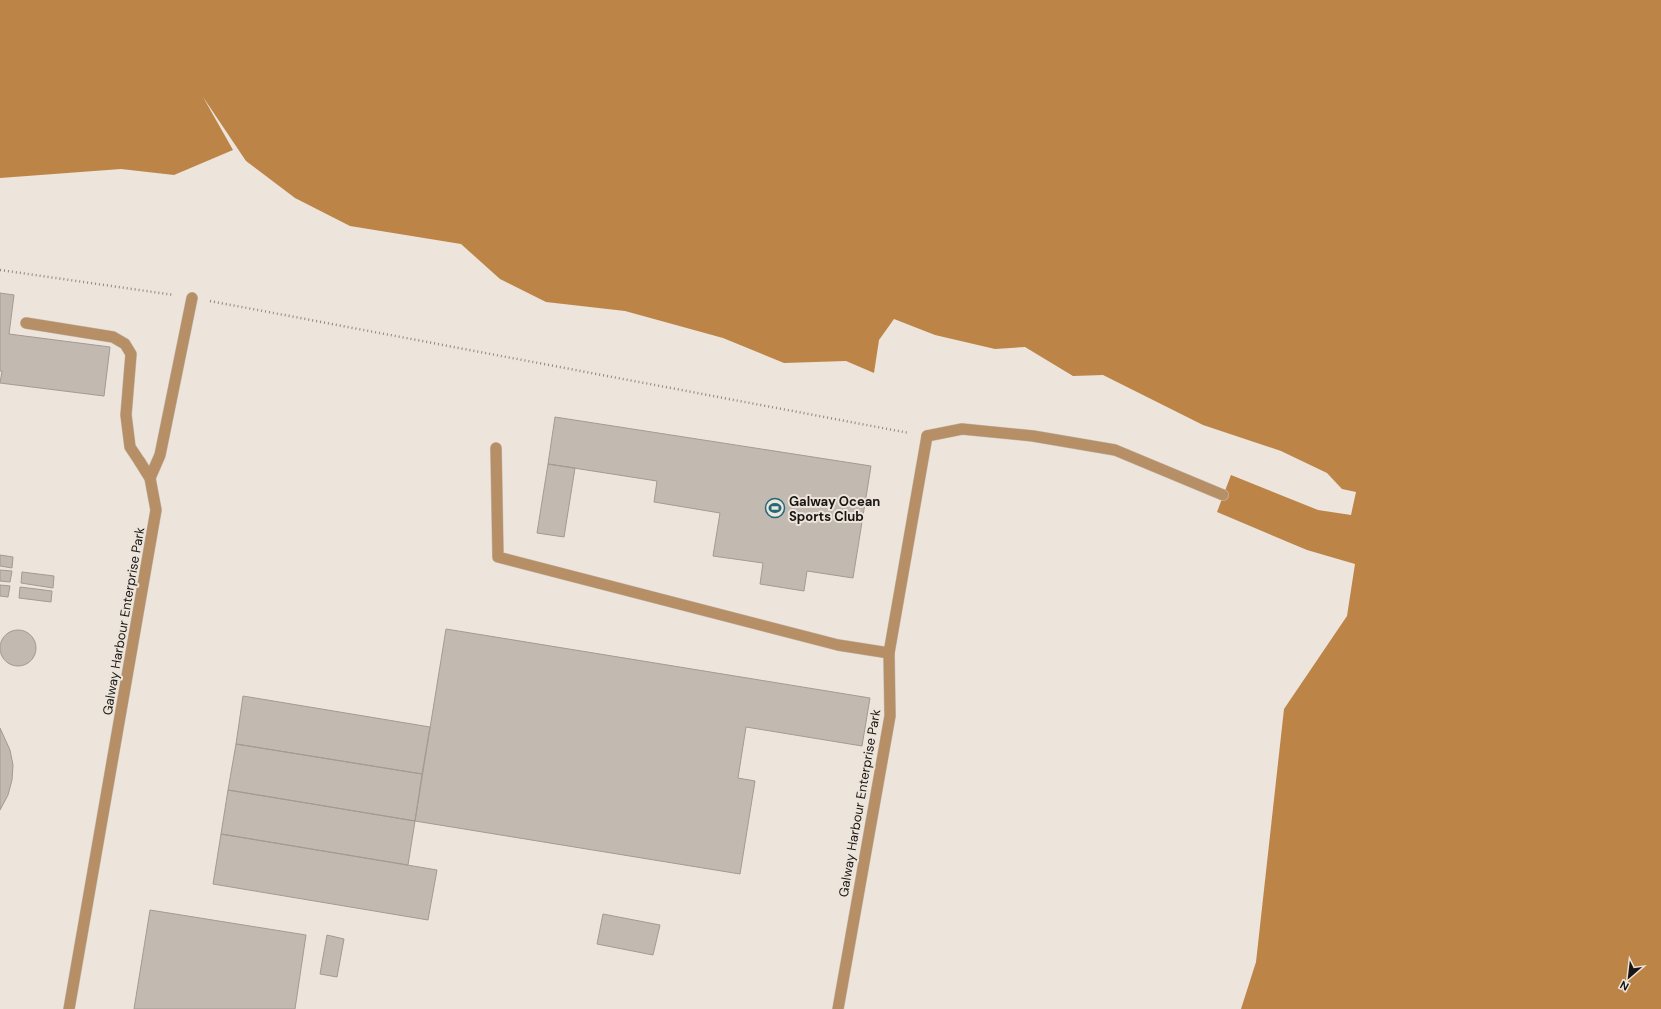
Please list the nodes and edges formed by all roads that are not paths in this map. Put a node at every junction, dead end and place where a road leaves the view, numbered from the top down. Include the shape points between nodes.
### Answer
1 (192, 298) road end
2 (26, 323) dead end
3 (496, 448) dead end
4 (150, 478) junction
5 (1223, 495) dead end
6 (890, 653) junction
7 (69, 1009) edge
8 (838, 1009) edge

1 - 4 street via 160,455
2 - 4 street, Galway Harbour Enterprise Park via 113,336 125,344 131,354 126,421 130,447
3 - 6 street via 498,558 838,645
4 - 7 street, Galway Harbour Enterprise Park via 156,510
5 - 6 street, Galway Harbour Enterprise Park via 1115,450 1033,436 962,429 927,436
6 - 8 street, Galway Harbour Enterprise Park via 890,716

